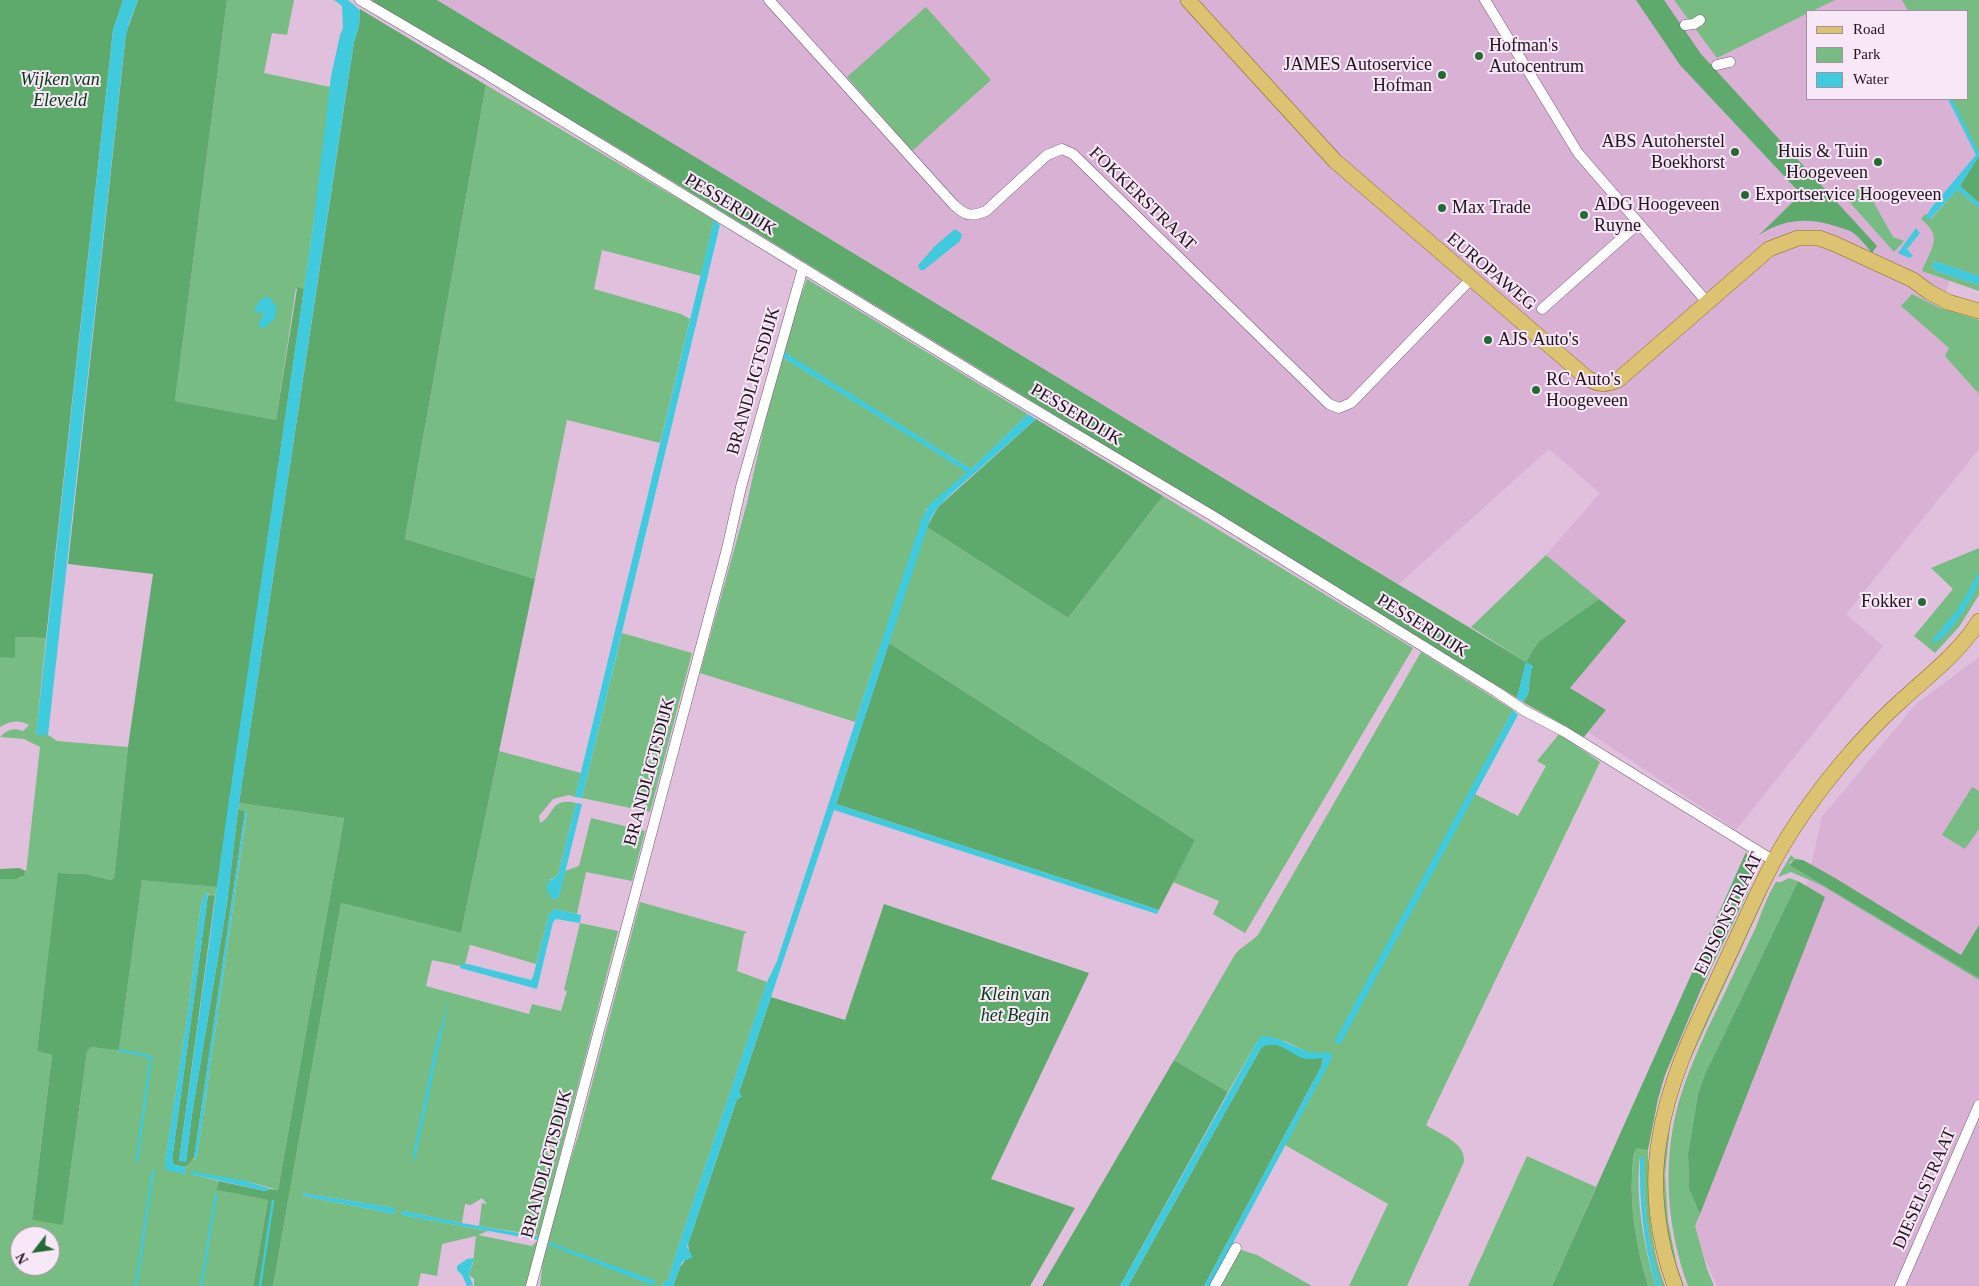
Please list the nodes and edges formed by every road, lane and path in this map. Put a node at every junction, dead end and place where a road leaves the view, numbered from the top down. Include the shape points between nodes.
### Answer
1 (360, 0) edge
2 (769, 0) edge
3 (1188, 0) edge
4 (1485, 0) edge
5 (1700, 20) dead end
6 (1685, 24) dead end
7 (1730, 62) dead end
8 (1717, 65) dead end
9 (1639, 223) junction
10 (803, 268) junction
11 (1471, 279) junction
12 (1913, 280) junction
13 (1979, 300) edge
14 (1708, 302) junction
15 (1542, 308) dead end
16 (1979, 311) edge
17 (1979, 621) edge
18 (1774, 860) junction
19 (1979, 1105) edge
20 (1236, 1248) dead end
21 (531, 1286) edge
22 (1215, 1286) edge
23 (1675, 1286) edge
24 (1900, 1286) edge

1 - 10 street, PESSERDIJK
2 - 11 street, FOKKERSTRAAT via 963,213 974,216 986,211 1047,155 1062,149 1073,154 1329,404 1339,408 1351,403
3 - 11 main road, EUROPAWEG via 1335,161
4 - 9 street via 1578,153
5 - 6 street
7 - 8 street
9 - 14 street
9 - 15 street
10 - 18 street, PESSERDIJK
10 - 21 street, BRANDLIGTSDIJK via 741,487
11 - 14 main road, EUROPAWEG via 1587,378 1602,384 1618,380
12 - 13 main road, EUROPAWEG
12 - 14 main road, EUROPAWEG via 1819,238 1798,238 1769,249
12 - 16 main road, EUROPAWEG via 1948,302
17 - 18 main road, EDISONSTRAAT via 1950,656 1853,750 1814,800
18 - 23 main road, EDISONSTRAAT via 1683,1057 1665,1111 1658,1144 1656,1202
19 - 24 street, DIESELSTRAAT
20 - 22 street

